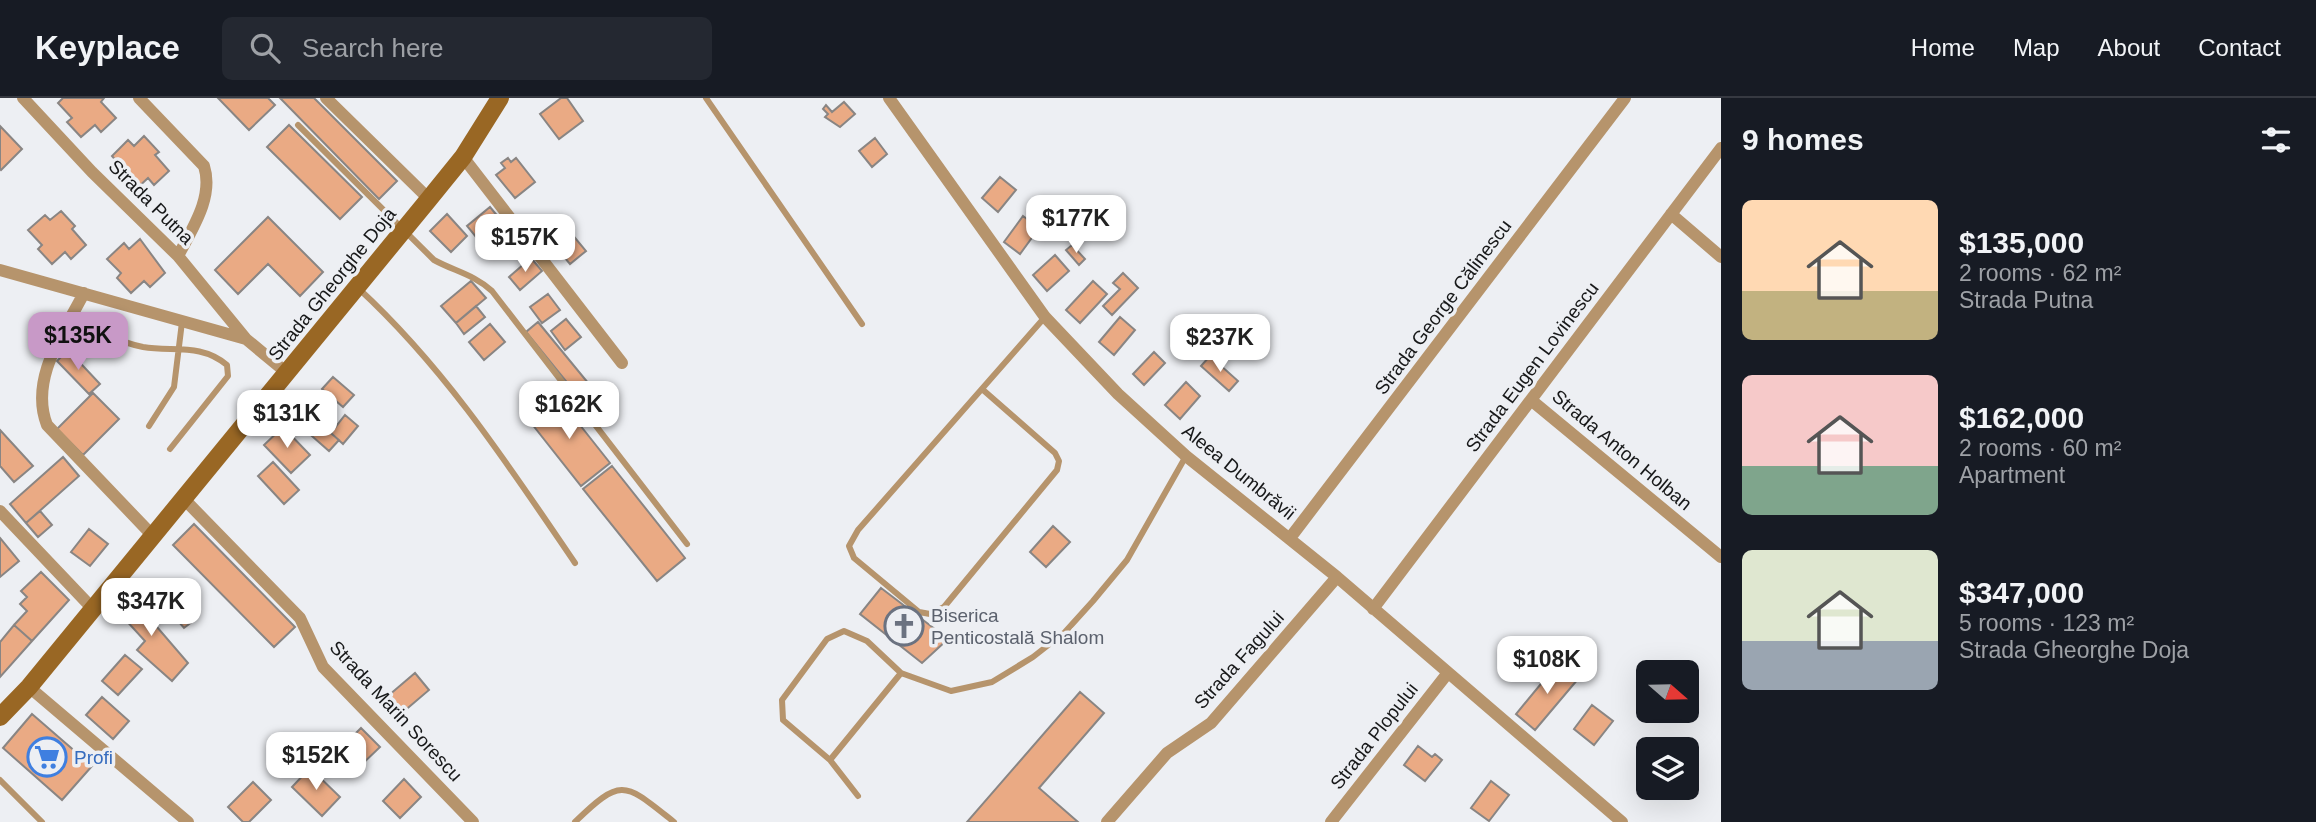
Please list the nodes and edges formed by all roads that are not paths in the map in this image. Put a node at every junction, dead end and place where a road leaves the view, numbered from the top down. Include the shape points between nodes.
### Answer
1 (23, 98) edge
2 (139, 98) edge
3 (326, 98) edge
4 (500, 98) edge
5 (706, 98) edge
6 (889, 98) edge
7 (1625, 98) edge
8 (298, 125) dead end
9 (1721, 148) edge
10 (463, 157) junction
11 (429, 199) junction
12 (1671, 214) junction
13 (403, 231) junction
14 (178, 256) junction
15 (1721, 257) edge
16 (0, 270) edge
17 (357, 287) junction
18 (84, 293) junction
19 (73, 314) junction
20 (1045, 317) junction
21 (182, 320) junction
22 (862, 324) dead end
23 (246, 339) junction
24 (180, 347) junction
25 (622, 363) dead end
26 (287, 373) junction
27 (982, 389) junction
28 (1531, 400) junction
29 (149, 426) dead end
30 (170, 449) dead end
31 (1185, 456) junction
32 (184, 499) junction
33 (0, 511) edge
34 (153, 536) junction
35 (1290, 538) junction
36 (687, 544) dead end
37 (1721, 557) edge
38 (575, 563) dead end
39 (1337, 577) junction
40 (93, 608) junction
41 (1373, 609) junction
42 (901, 673) junction
43 (1447, 674) junction
44 (29, 687) junction
45 (0, 717) edge
46 (830, 760) junction
47 (0, 780) edge
48 (858, 796) dead end
49 (42, 822) edge
50 (188, 822) edge
51 (473, 822) edge
52 (575, 822) edge
53 (674, 822) edge
54 (1107, 822) edge
55 (1331, 822) edge
56 (1622, 822) edge

1 - 14 street, Strada Putna
2 - 14 street via 204,166 207,176 197,218
3 - 11 street
4 - 10 main road, Strada Gheorghe Doja
5 - 22 lane
6 - 20 street, Aleea Dumbrăvii
7 - 35 street, Strada George Călinescu
8 - 13 lane
9 - 12 street, Strada Eugen Lovinescu
10 - 11 main road, Strada Gheorghe Doja
10 - 25 street
11 - 13 main road, Strada Gheorghe Doja
12 - 15 street
12 - 28 street, Strada Eugen Lovinescu
13 - 17 main road, Strada Gheorghe Doja
13 - 36 lane via 434,260 479,279 492,291
14 - 23 street, Strada Putna
16 - 18 street, Strada Putna
17 - 26 main road, Strada Gheorghe Doja
17 - 38 lane via 431,362 499,450
18 - 19 street
18 - 21 street, Strada Putna
19 - 24 lane via 111,337 144,347
19 - 34 street via 49,360 41,411 47,425
20 - 27 lane
20 - 31 street, Aleea Dumbrăvii
21 - 23 street, Strada Putna
21 - 24 lane
23 - 26 street, Strada Putna
24 - 29 lane via 174,387
24 - 30 lane via 219,358 227,365 228,376
26 - 32 main road, Strada Gheorghe Doja
27 - 27 lane via 849,546 855,558 919,612 930,614 944,607 1057,470 1055,453
28 - 37 street, Strada Anton Holban
28 - 41 street, Strada Eugen Lovinescu
31 - 35 street, Aleea Dumbrăvii
31 - 42 lane via 1128,560 1065,632 1033,657 992,682 951,691
32 - 34 main road, Strada Gheorghe Doja
32 - 51 street, Strada Marin Sorescu via 300,618 323,667
33 - 40 street
34 - 40 main road, Strada Gheorghe Doja
35 - 39 street, Aleea Dumbrăvii
39 - 41 street, Aleea Dumbrăvii
39 - 54 street, Strada Fagului via 1211,723 1167,753
40 - 44 main road, Strada Gheorghe Doja
41 - 43 street, Aleea Dumbrăvii
42 - 46 lane
42 - 46 lane via 867,641 844,631 827,639 782,700 783,720
43 - 55 street, Strada Plopului
43 - 56 street, Aleea Dumbrăvii
44 - 45 main road, Strada Gheorghe Doja
44 - 50 street
46 - 48 lane
47 - 49 lane
52 - 53 lane via 605,793 618,790 638,793

